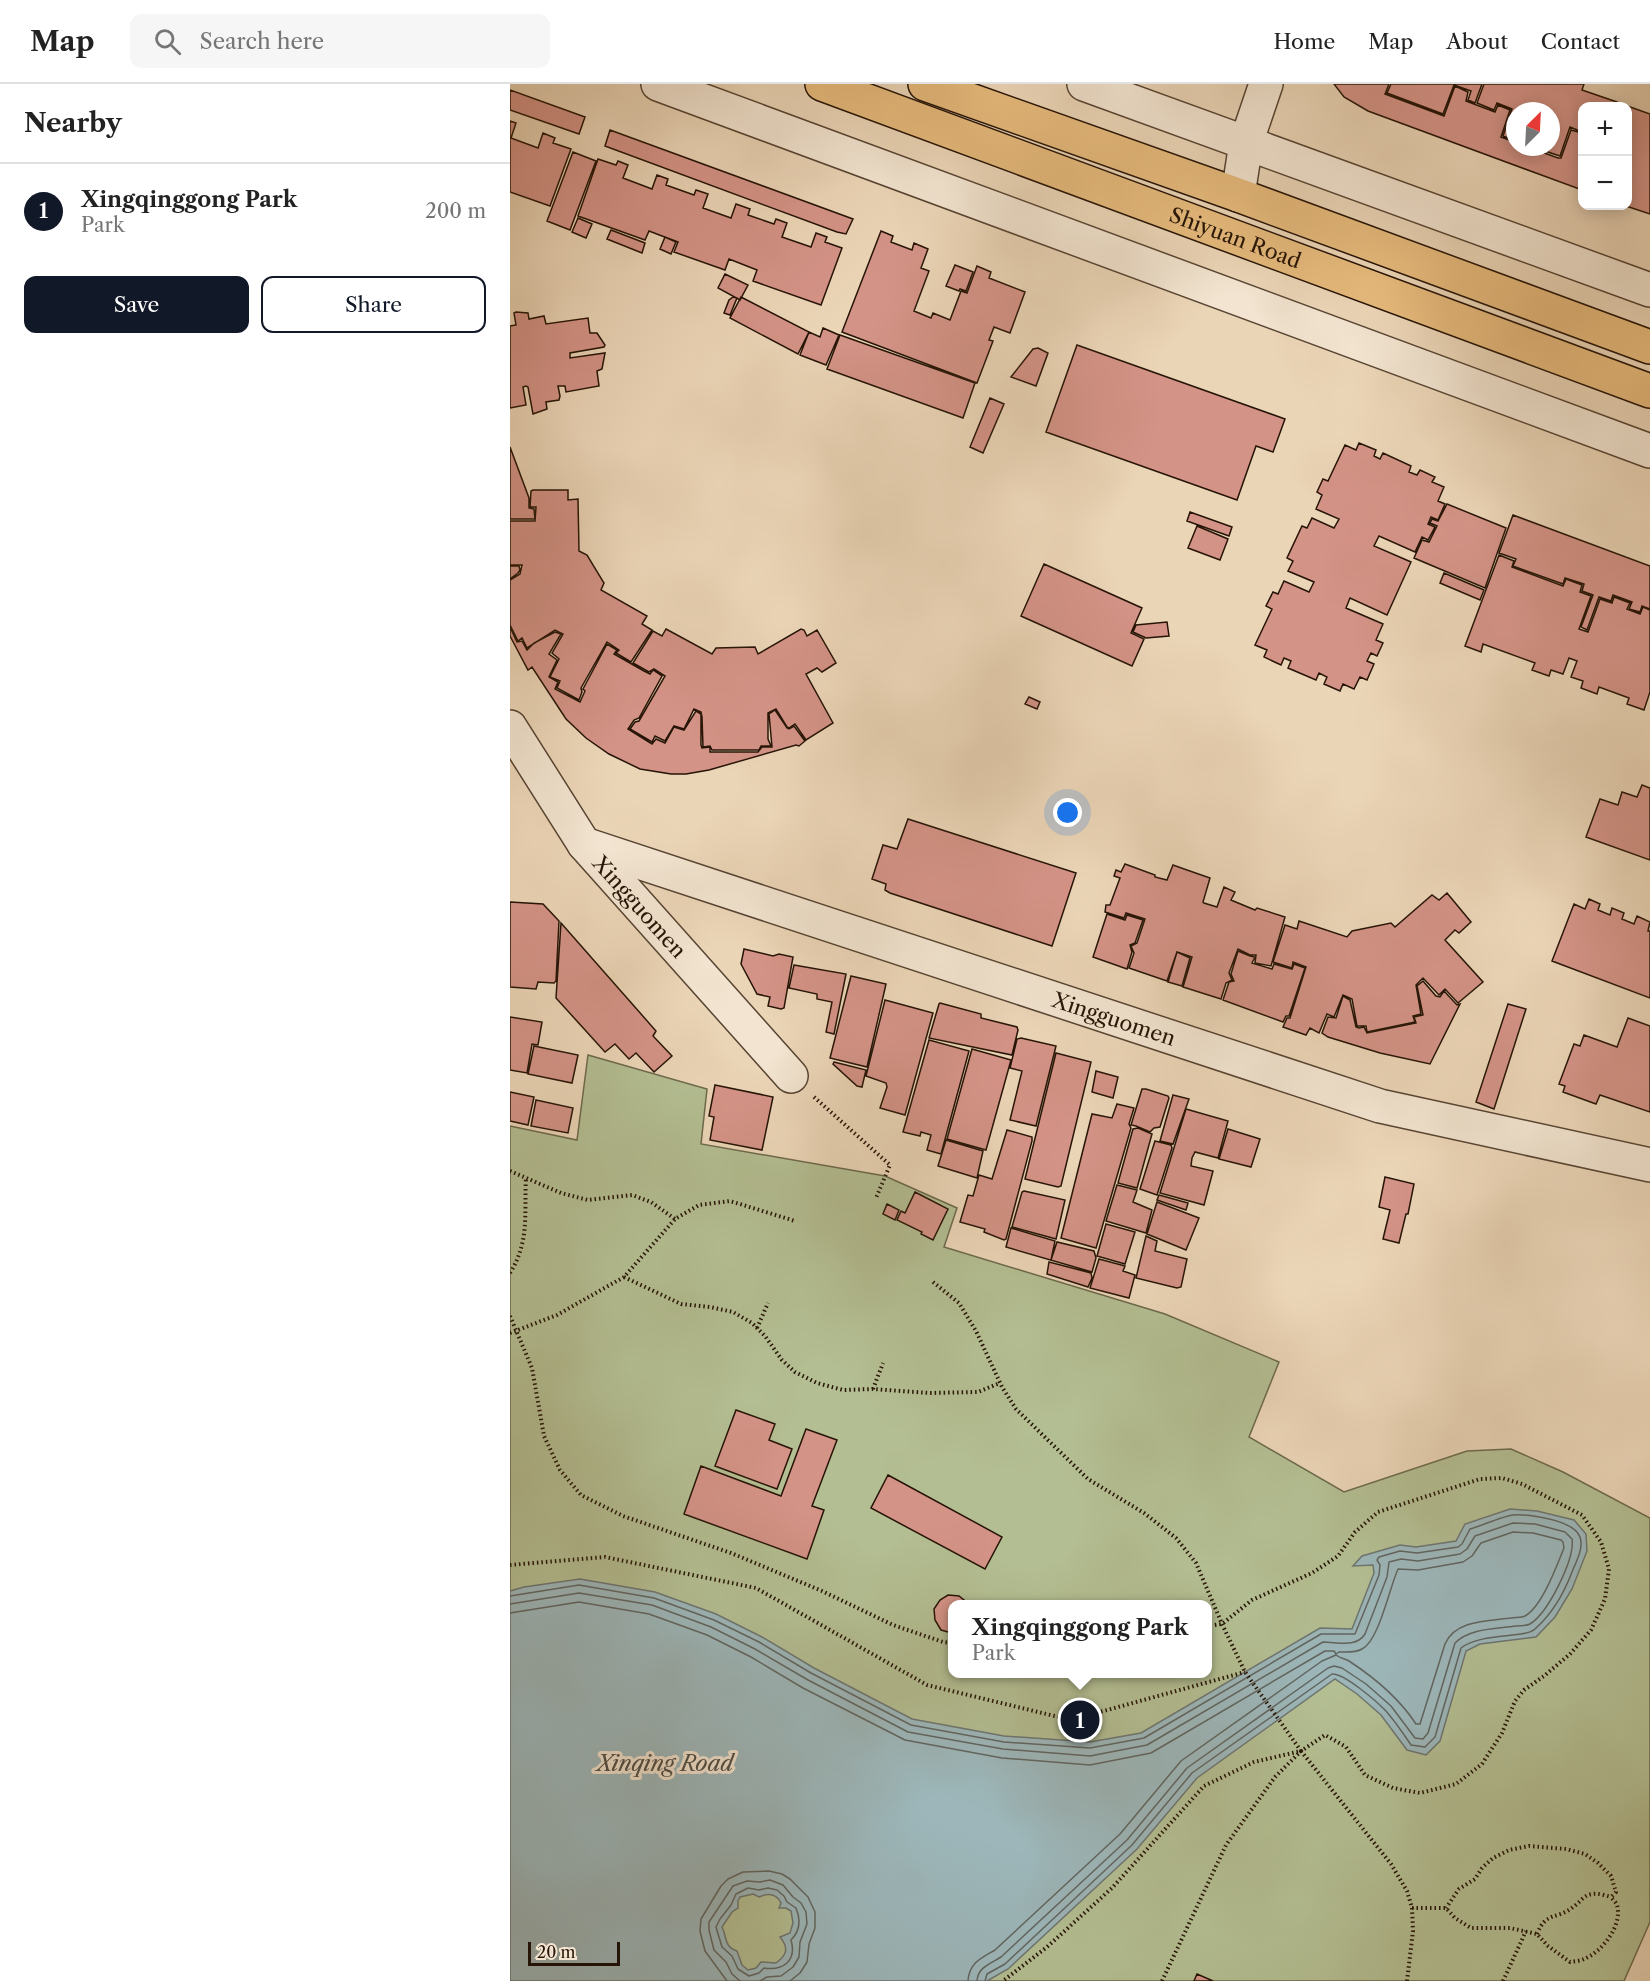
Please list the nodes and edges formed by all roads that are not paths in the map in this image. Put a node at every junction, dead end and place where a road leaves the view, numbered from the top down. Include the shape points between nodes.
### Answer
1 (658, 84) edge
2 (822, 84) edge
3 (926, 84) edge
4 (1084, 84) edge
5 (1266, 84) edge
6 (1246, 143) junction
7 (1238, 195) junction
8 (1650, 290) edge
9 (1650, 347) edge
10 (1650, 391) edge
11 (1650, 451) edge
12 (510, 727) edge
13 (584, 844) junction
14 (791, 1076) road end
15 (1650, 1165) edge

1 - 11 street
2 - 10 main road, Shiyuan Road
3 - 7 main road, Shiyuan Road
4 - 6 street
5 - 6 street
6 - 7 street
6 - 8 street
7 - 9 main road, Shiyuan Road
12 - 13 street, Xingguomen
13 - 14 street, Xingguomen
13 - 15 street, Xingguomen via 1380,1106

